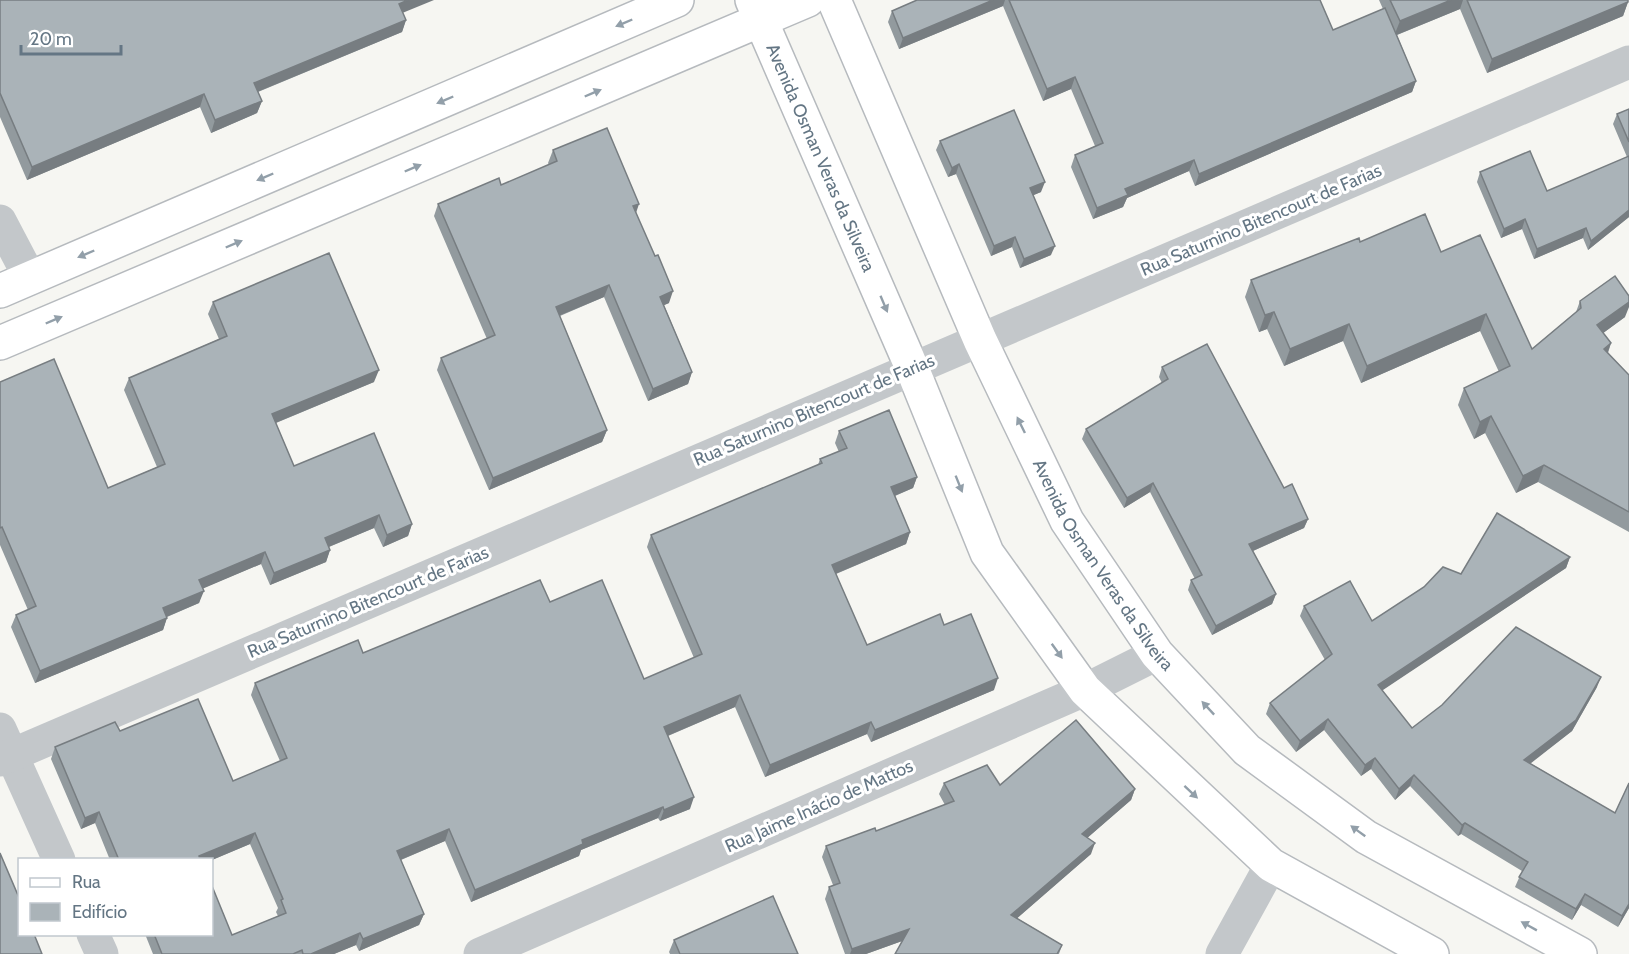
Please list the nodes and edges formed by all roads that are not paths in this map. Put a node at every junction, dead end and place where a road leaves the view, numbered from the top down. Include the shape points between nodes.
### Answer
1 (677, 0) edge
2 (808, 0) edge
3 (834, 0) edge
4 (758, 10) edge
5 (1629, 62) edge
6 (0, 221) edge
7 (30, 278) junction
8 (0, 291) edge
9 (980, 340) junction
10 (0, 343) edge
11 (912, 368) junction
12 (1157, 654) junction
13 (1085, 690) junction
14 (4, 748) edge
15 (58, 858) edge
16 (1271, 865) junction
17 (94, 936) edge
18 (102, 954) edge
19 (480, 954) edge
20 (1222, 954) edge
21 (1432, 954) edge
22 (1580, 954) edge

1 -> 7 main road
2 - 4 main road
3 - 9 main road, Avenida Osman Veras da Silveira
10 -> 4 main road
4 -> 11 main road, Avenida Osman Veras da Silveira
5 - 9 street, Rua Saturnino Bitencourt de Farias
6 - 7 street
7 - 8 main road
9 - 11 street, Rua Saturnino Bitencourt de Farias
12 -> 9 main road, Avenida Osman Veras da Silveira via 1067,521
11 -> 13 main road, Avenida Osman Veras da Silveira via 987,553
11 - 14 street, Rua Saturnino Bitencourt de Farias
12 - 13 street, Rua Jaime Inácio de Mattos
22 -> 12 main road, Avenida Osman Veras da Silveira via 1366,837 1246,750
13 -> 16 main road, Avenida Osman Veras da Silveira
13 - 19 street, Rua Jaime Inácio de Mattos
14 - 15 street
16 - 20 street
16 - 21 main road, Avenida Osman Veras da Silveira
17 - 18 street

